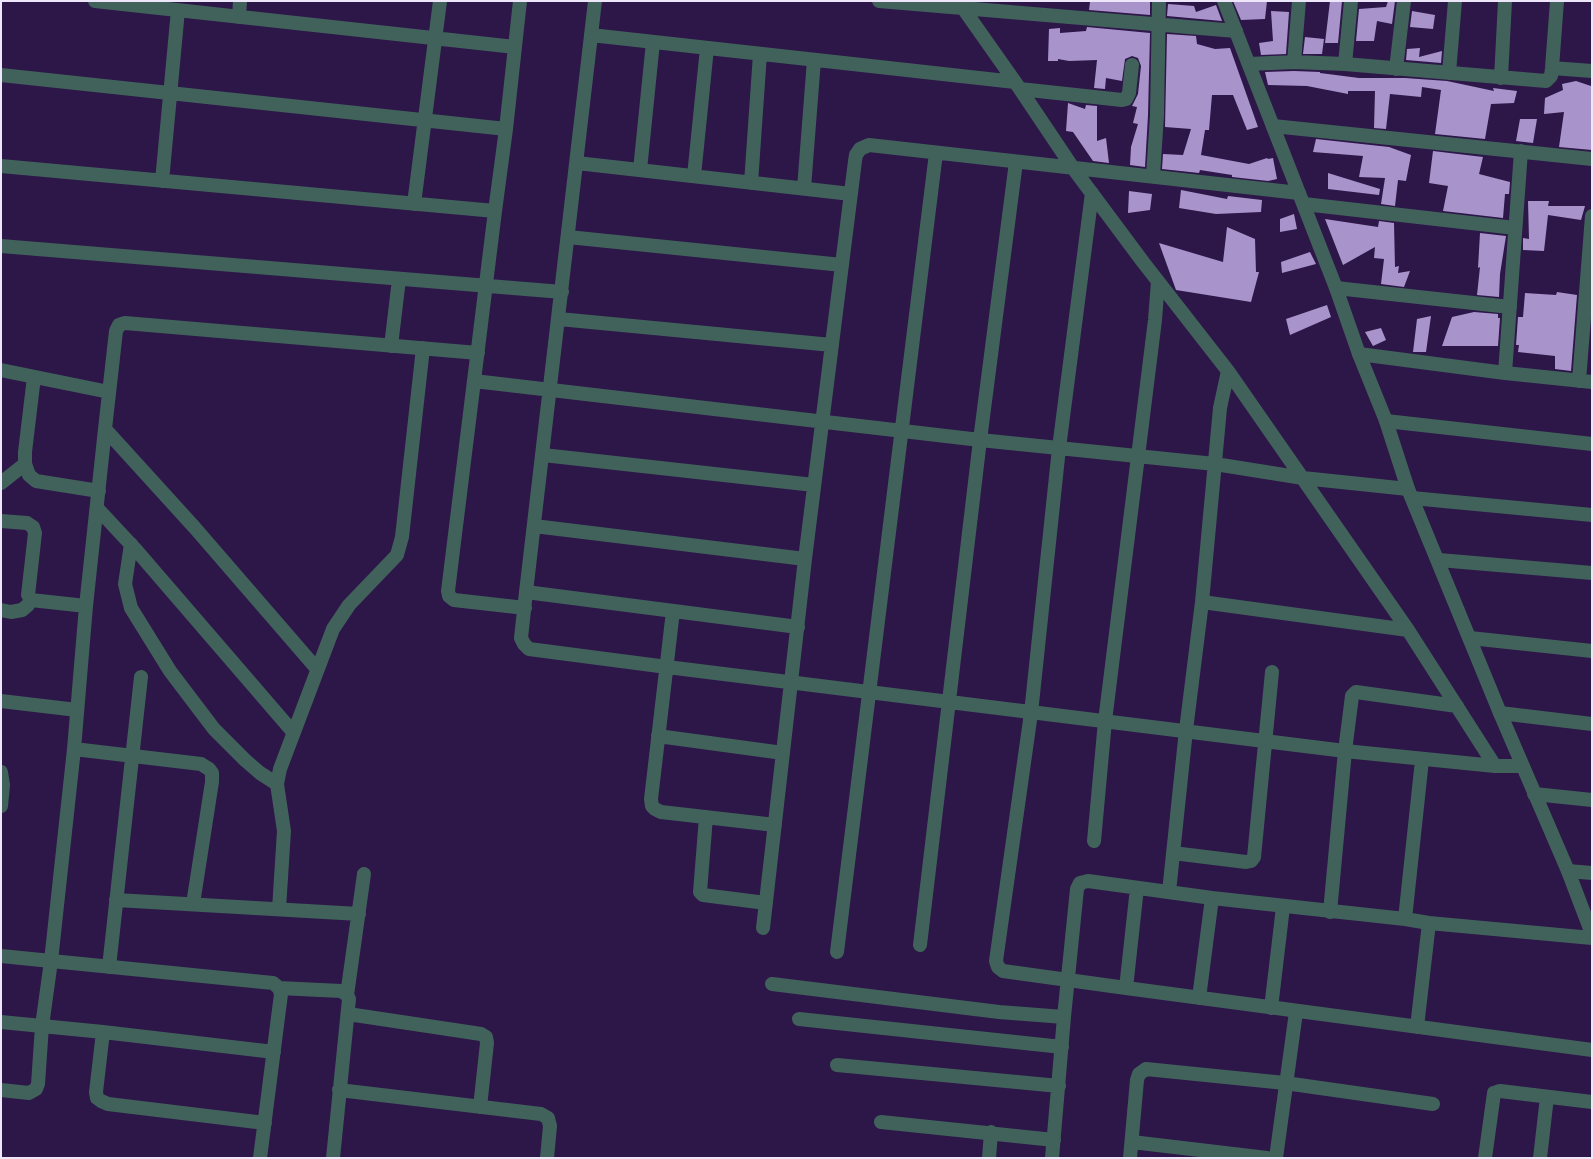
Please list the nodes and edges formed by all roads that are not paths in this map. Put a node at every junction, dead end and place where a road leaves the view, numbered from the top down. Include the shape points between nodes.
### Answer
1 (96, 1) edge
2 (240, 1) edge
3 (440, 1) edge
4 (520, 1) edge
5 (595, 1) edge
6 (879, 1) edge
7 (1159, 1) edge
8 (1224, 1) edge
9 (1299, 1) edge
10 (1351, 1) edge
11 (1404, 1) edge
12 (1455, 1) edge
13 (1505, 1) edge
14 (1557, 1) edge
15 (961, 5) edge
16 (178, 10) junction
17 (239, 17) junction
18 (1159, 24) junction
19 (1236, 30) junction
20 (591, 35) junction
21 (435, 38) junction
22 (653, 42) junction
23 (515, 46) junction
24 (707, 48) junction
25 (760, 54) junction
26 (814, 60) junction
27 (1294, 62) junction
28 (1248, 64) junction
29 (1345, 64) junction
30 (1132, 65) dead end
31 (1552, 68) junction
32 (1396, 69) junction
33 (1592, 72) edge
34 (1449, 73) junction
35 (1, 75) edge
36 (1501, 78) junction
37 (1018, 86) junction
38 (171, 93) junction
39 (424, 120) junction
40 (1273, 126) junction
41 (506, 129) junction
42 (1521, 152) junction
43 (936, 153) junction
44 (1592, 159) edge
45 (1016, 162) junction
46 (577, 163) junction
47 (1, 166) edge
48 (1073, 168) junction
49 (640, 170) junction
50 (694, 176) junction
51 (1153, 176) junction
52 (162, 181) junction
53 (751, 183) junction
54 (804, 188) junction
55 (1092, 193) junction
56 (851, 194) junction
57 (1302, 199) junction
58 (414, 204) junction
59 (495, 211) junction
60 (1592, 216) edge
61 (1515, 228) junction
62 (568, 237) junction
63 (1, 246) edge
64 (842, 265) junction
65 (399, 279) junction
66 (1158, 281) junction
67 (485, 286) junction
68 (1336, 288) junction
69 (562, 292) junction
70 (1510, 307) junction
71 (559, 319) junction
72 (832, 345) junction
73 (391, 346) junction
74 (423, 348) junction
75 (478, 353) junction
76 (1359, 354) junction
77 (1, 370) edge
78 (1228, 371) junction
79 (1505, 373) junction
80 (34, 377) junction
81 (474, 381) junction
82 (1586, 382) edge
83 (551, 389) junction
84 (109, 392) junction
85 (822, 421) junction
86 (1386, 421) junction
87 (105, 429) junction
88 (901, 430) junction
89 (980, 440) junction
90 (1592, 444) edge
91 (1058, 448) junction
92 (543, 455) junction
93 (1137, 455) junction
94 (25, 464) junction
95 (1215, 464) junction
96 (1303, 478) junction
97 (1, 483) edge
98 (814, 485) junction
99 (99, 491) junction
100 (1410, 493) junction
101 (97, 508) junction
102 (1592, 515) edge
103 (1, 521) edge
104 (534, 526) junction
105 (131, 544) junction
106 (805, 559) junction
107 (1439, 560) junction
108 (1592, 574) edge
109 (526, 592) junction
110 (31, 600) junction
111 (1202, 602) junction
112 (86, 606) junction
113 (525, 608) junction
114 (1, 610) edge
115 (673, 612) junction
116 (798, 627) junction
117 (1408, 630) junction
118 (1470, 638) junction
119 (1592, 651) edge
120 (667, 668) junction
121 (317, 669) junction
122 (1272, 672) dead end
123 (141, 677) dead end
124 (792, 683) junction
125 (870, 692) junction
126 (1, 700) edge
127 (948, 701) junction
128 (1457, 706) junction
129 (77, 710) junction
130 (1031, 713) junction
131 (1500, 713) junction
132 (1104, 722) junction
133 (1592, 724) edge
134 (1186, 730) junction
135 (294, 732) junction
136 (658, 736) junction
137 (1266, 741) junction
138 (74, 749) junction
139 (1345, 751) junction
140 (783, 753) junction
141 (133, 757) junction
142 (1422, 760) junction
143 (1496, 766) junction
144 (1522, 766) junction
145 (1, 772) edge
146 (277, 784) junction
147 (1534, 794) junction
148 (1592, 800) edge
149 (1, 806) edge
150 (706, 817) junction
151 (775, 825) junction
152 (1094, 841) dead end
153 (1173, 853) junction
154 (1568, 871) junction
155 (1592, 873) edge
156 (364, 874) dead end
157 (1137, 888) junction
158 (1169, 892) junction
159 (1212, 898) junction
160 (116, 900) junction
161 (766, 903) junction
162 (193, 904) junction
163 (1283, 906) junction
164 (279, 909) junction
165 (1330, 912) junction
166 (359, 914) junction
167 (1405, 919) junction
168 (1429, 923) junction
169 (763, 928) dead end
170 (1592, 934) edge
171 (1592, 938) edge
172 (920, 945) dead end
173 (837, 952) dead end
174 (1, 956) edge
175 (51, 961) junction
176 (108, 967) junction
177 (1068, 980) junction
178 (772, 984) dead end
179 (279, 988) junction
180 (1126, 988) junction
181 (347, 995) junction
182 (1198, 998) junction
183 (1271, 1008) junction
184 (1296, 1012) junction
185 (348, 1014) junction
186 (1064, 1017) junction
187 (799, 1019) dead end
188 (1, 1022) edge
189 (42, 1026) junction
190 (1417, 1027) junction
191 (102, 1032) junction
192 (1062, 1047) junction
193 (1592, 1050) edge
194 (274, 1052) junction
195 (837, 1065) dead end
196 (1285, 1083) junction
197 (1059, 1086) junction
198 (1, 1090) edge
199 (339, 1090) junction
200 (1547, 1097) junction
201 (1592, 1102) edge
202 (1433, 1104) dead end
203 (480, 1107) junction
204 (881, 1122) dead end
205 (265, 1123) junction
206 (991, 1132) junction
207 (1054, 1140) junction
208 (1132, 1142) junction
209 (260, 1158) edge
210 (333, 1158) edge
211 (547, 1158) edge
212 (989, 1158) edge
213 (1052, 1158) edge
214 (1130, 1158) edge
215 (1267, 1158) edge
216 (1276, 1158) edge
217 (1485, 1158) edge
218 (1540, 1158) edge

1 - 16 street
2 - 17 street
3 - 21 street
4 - 23 street
5 - 20 street
6 - 15 street
7 - 18 street
8 - 19 street
9 - 27 street
10 - 29 street
11 - 32 street
12 - 34 street
13 - 36 street
14 - 31 street
15 - 18 street
15 - 37 street
16 - 17 street
16 - 38 street
17 - 21 street
18 - 19 street
18 - 51 street
19 - 28 street
20 - 22 street
20 - 46 street
21 - 23 street
21 - 39 street
22 - 24 street
22 - 49 street
23 - 41 street
24 - 25 street
24 - 50 street
25 - 26 street
25 - 53 street
26 - 37 street
26 - 54 street
27 - 28 street
27 - 29 street
28 - 40 street
29 - 32 street
30 - 37 street via 1129,93 1122,100
31 - 33 street
31 - 36 street via 1551,76 1546,80
32 - 34 street
34 - 36 street
35 - 38 street
37 - 48 street
38 - 39 street
38 - 52 street
39 - 41 street
39 - 58 street
40 - 42 street
40 - 57 street
41 - 59 street
42 - 44 street
42 - 61 street
43 - 45 street
43 - 56 street via 863,146 856,155
43 - 88 street
45 - 48 street
45 - 89 street
46 - 49 street
46 - 62 street
47 - 52 street
48 - 51 street
48 - 55 street
49 - 50 street
50 - 53 street
51 - 57 street
52 - 58 street
53 - 54 street
54 - 56 street
55 - 66 street
55 - 91 street
56 - 64 street
57 - 61 street
57 - 68 street
58 - 59 street
59 - 67 street
60 - 82 street
61 - 70 street
62 - 64 street
62 - 69 street
63 - 65 street
64 - 72 street
65 - 67 street
65 - 73 street
66 - 78 street
66 - 93 street
67 - 69 street
67 - 75 street
68 - 70 street
68 - 76 street
69 - 71 street
70 - 79 street
71 - 72 street
71 - 83 street
72 - 85 street
73 - 74 street
73 - 84 street via 125,323 116,331
74 - 75 street
74 - 121 street via 398,555 349,606 333,629
75 - 81 street
76 - 79 street
76 - 86 street
77 - 80 street
78 - 95 street via 1220,408
78 - 96 street
79 - 82 street
80 - 84 street
80 - 94 street
81 - 83 street
81 - 113 street via 448,591 454,600
83 - 85 street
83 - 92 street
84 - 87 street
85 - 88 street
85 - 98 street
86 - 90 street
86 - 100 street
87 - 99 street
87 - 121 street
88 - 89 street
88 - 125 street
89 - 91 street
89 - 127 street
91 - 93 street
91 - 130 street
92 - 98 street
92 - 104 street
93 - 95 street
93 - 132 street
94 - 97 street
94 - 99 street via 29,475 36,481
95 - 96 street
95 - 111 street
96 - 100 street
96 - 117 street
98 - 106 street
99 - 101 street
100 - 102 street
100 - 107 street
101 - 105 street
101 - 112 street
103 - 110 street via 27,523 35,532 28,595
104 - 106 street
104 - 109 street
105 - 135 street
105 - 146 street via 125,584 131,608 170,671 214,728 245,760
106 - 116 street
107 - 108 street
107 - 118 street
109 - 113 street
109 - 115 street
110 - 112 street
110 - 114 street via 22,610
111 - 117 street
111 - 134 street
112 - 129 street
113 - 120 street via 521,638 529,649
115 - 116 street
115 - 120 street
116 - 124 street
117 - 128 street
118 - 119 street
118 - 131 street
120 - 124 street
120 - 136 street
121 - 135 street
122 - 137 street
123 - 141 street
124 - 125 street
124 - 140 street
125 - 127 street
125 - 173 street
126 - 129 street
127 - 130 street
127 - 172 street
128 - 139 street via 1356,692 1352,696
128 - 143 street
129 - 138 street
130 - 132 street
130 - 177 street via 996,961 1003,971
131 - 133 street
131 - 144 street
132 - 134 street
132 - 152 street
134 - 137 street
134 - 153 street
135 - 146 street
136 - 140 street
136 - 150 street via 651,799 654,810
137 - 139 street
137 - 153 street via 1254,857 1250,861
138 - 141 street
138 - 175 street
139 - 142 street
139 - 165 street
140 - 151 street
141 - 160 street
141 - 162 street via 201,764 212,773
142 - 143 street
142 - 167 street
143 - 144 street
144 - 147 street
145 - 149 street via 4,785
146 - 164 street via 284,831
147 - 148 street
147 - 154 street
150 - 151 street
150 - 161 street via 700,892
151 - 161 street
153 - 158 street
154 - 155 street
154 - 170 street
156 - 166 street
157 - 158 street
157 - 177 street via 1088,881 1080,883
157 - 180 street
158 - 159 street
159 - 163 street
159 - 182 street
160 - 162 street
160 - 176 street
161 - 169 street
162 - 164 street
163 - 165 street
163 - 183 street
164 - 166 street
165 - 167 street
166 - 181 street
167 - 168 street
168 - 171 street
168 - 190 street
174 - 175 street
175 - 176 street
175 - 189 street
176 - 179 street via 273,983
177 - 180 street
177 - 186 street
178 - 186 street
179 - 181 street via 341,991
179 - 194 street
180 - 182 street
181 - 185 street via 350,999
182 - 183 street
183 - 184 street
184 - 190 street
184 - 196 street
185 - 199 street
185 - 203 street via 486,1037
186 - 192 street
187 - 192 street
188 - 189 street
189 - 191 street
189 - 198 street via 36,1089 29,1093
190 - 193 street
191 - 194 street
191 - 205 street via 96,1092 102,1101
192 - 197 street
194 - 205 street
195 - 197 street
196 - 202 street
196 - 208 street via 1146,1069 1137,1080
196 - 216 street
197 - 207 street
199 - 203 street
199 - 210 street
200 - 201 street
200 - 217 street via 1494,1093
200 - 218 street
203 - 211 street via 541,1114 548,1118
204 - 206 street
205 - 209 street
206 - 207 street
206 - 212 street
207 - 213 street
208 - 214 street
208 - 215 street

